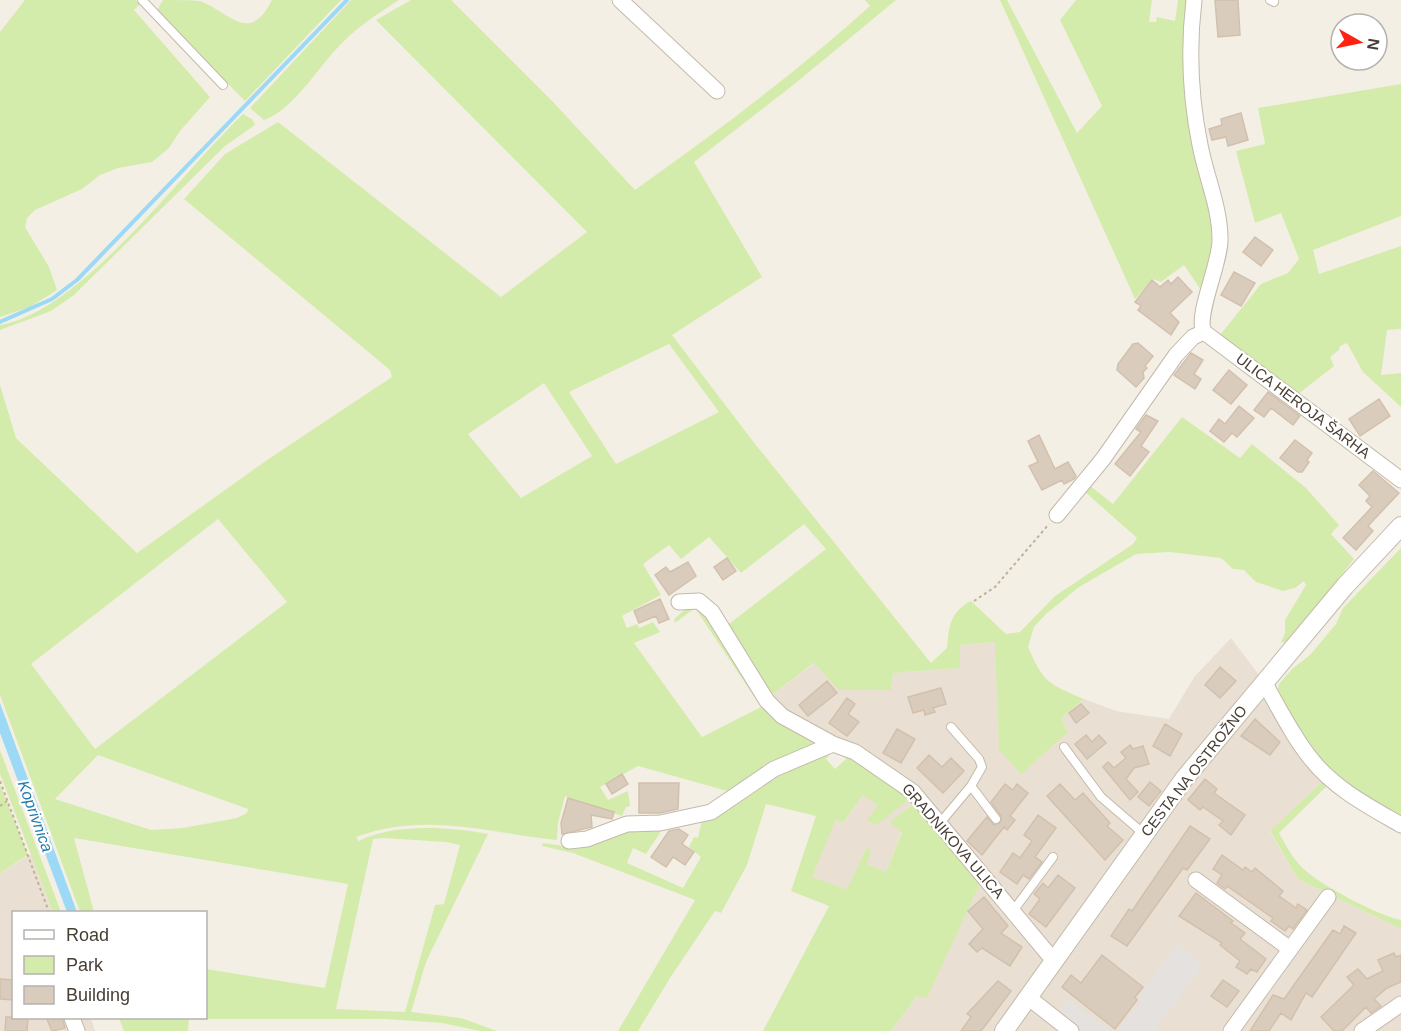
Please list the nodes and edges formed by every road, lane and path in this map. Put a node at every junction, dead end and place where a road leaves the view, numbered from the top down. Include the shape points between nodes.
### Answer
1 (620, 0) edge
2 (1194, 0) edge
3 (148, 2) edge
4 (223, 85) dead end
5 (717, 91) dead end
6 (1204, 332) junction
7 (1401, 480) edge
8 (1057, 515) joint
9 (1401, 526) edge
10 (974, 601) dead end
11 (679, 602) dead end
12 (1267, 688) junction
13 (951, 727) dead end
14 (833, 744) junction
15 (1064, 747) dead end
16 (0, 781) edge
17 (971, 786) junction
18 (7, 801) junction
19 (0, 806) edge
20 (996, 819) dead end
21 (940, 823) junction
22 (1401, 825) edge
23 (1144, 834) junction
24 (569, 841) dead end
25 (1053, 857) dead end
26 (1196, 880) dead end
27 (1328, 897) dead end
28 (49, 911) edge
29 (1013, 911) junction
30 (1290, 949) junction
31 (1054, 962) junction
32 (1029, 998) junction
33 (1401, 1004) edge
34 (1004, 1031) edge
35 (1071, 1031) edge
36 (1231, 1031) edge
37 (1362, 1031) edge

1 - 5 street
2 - 6 street via 1190,81 1220,233 1218,263 1202,317
3 - 4 lane
6 - 7 street, ULICA HEROJA ŠARHA
6 - 8 street via 1193,337 1176,355 1103,459
8 - 10 path via 995,587
9 - 12 street, CESTA NA OSTROŽNO
11 - 14 street, GRADNIKOVA ULICA via 692,600 704,604 722,626 766,700 782,716
12 - 22 street via 1303,747 1325,774 1361,802
12 - 23 street, CESTA NA OSTROŽNO via 1184,779
13 - 17 lane via 981,763 981,771
14 - 21 street, GRADNIKOVA ULICA via 855,752 900,781
14 - 24 street via 774,770 711,812 660,823 627,824 587,839
15 - 23 lane via 1101,797
16 - 18 path
17 - 20 lane
17 - 21 lane
18 - 19 path
18 - 28 path
21 - 29 street, GRADNIKOVA ULICA
23 - 31 street, CESTA NA OSTROŽNO
25 - 29 lane
26 - 30 street
27 - 30 street
29 - 31 street, GRADNIKOVA ULICA
30 - 36 street
31 - 32 street, CESTA NA OSTROŽNO
32 - 34 street, CESTA NA OSTROŽNO
32 - 35 street
33 - 37 street

